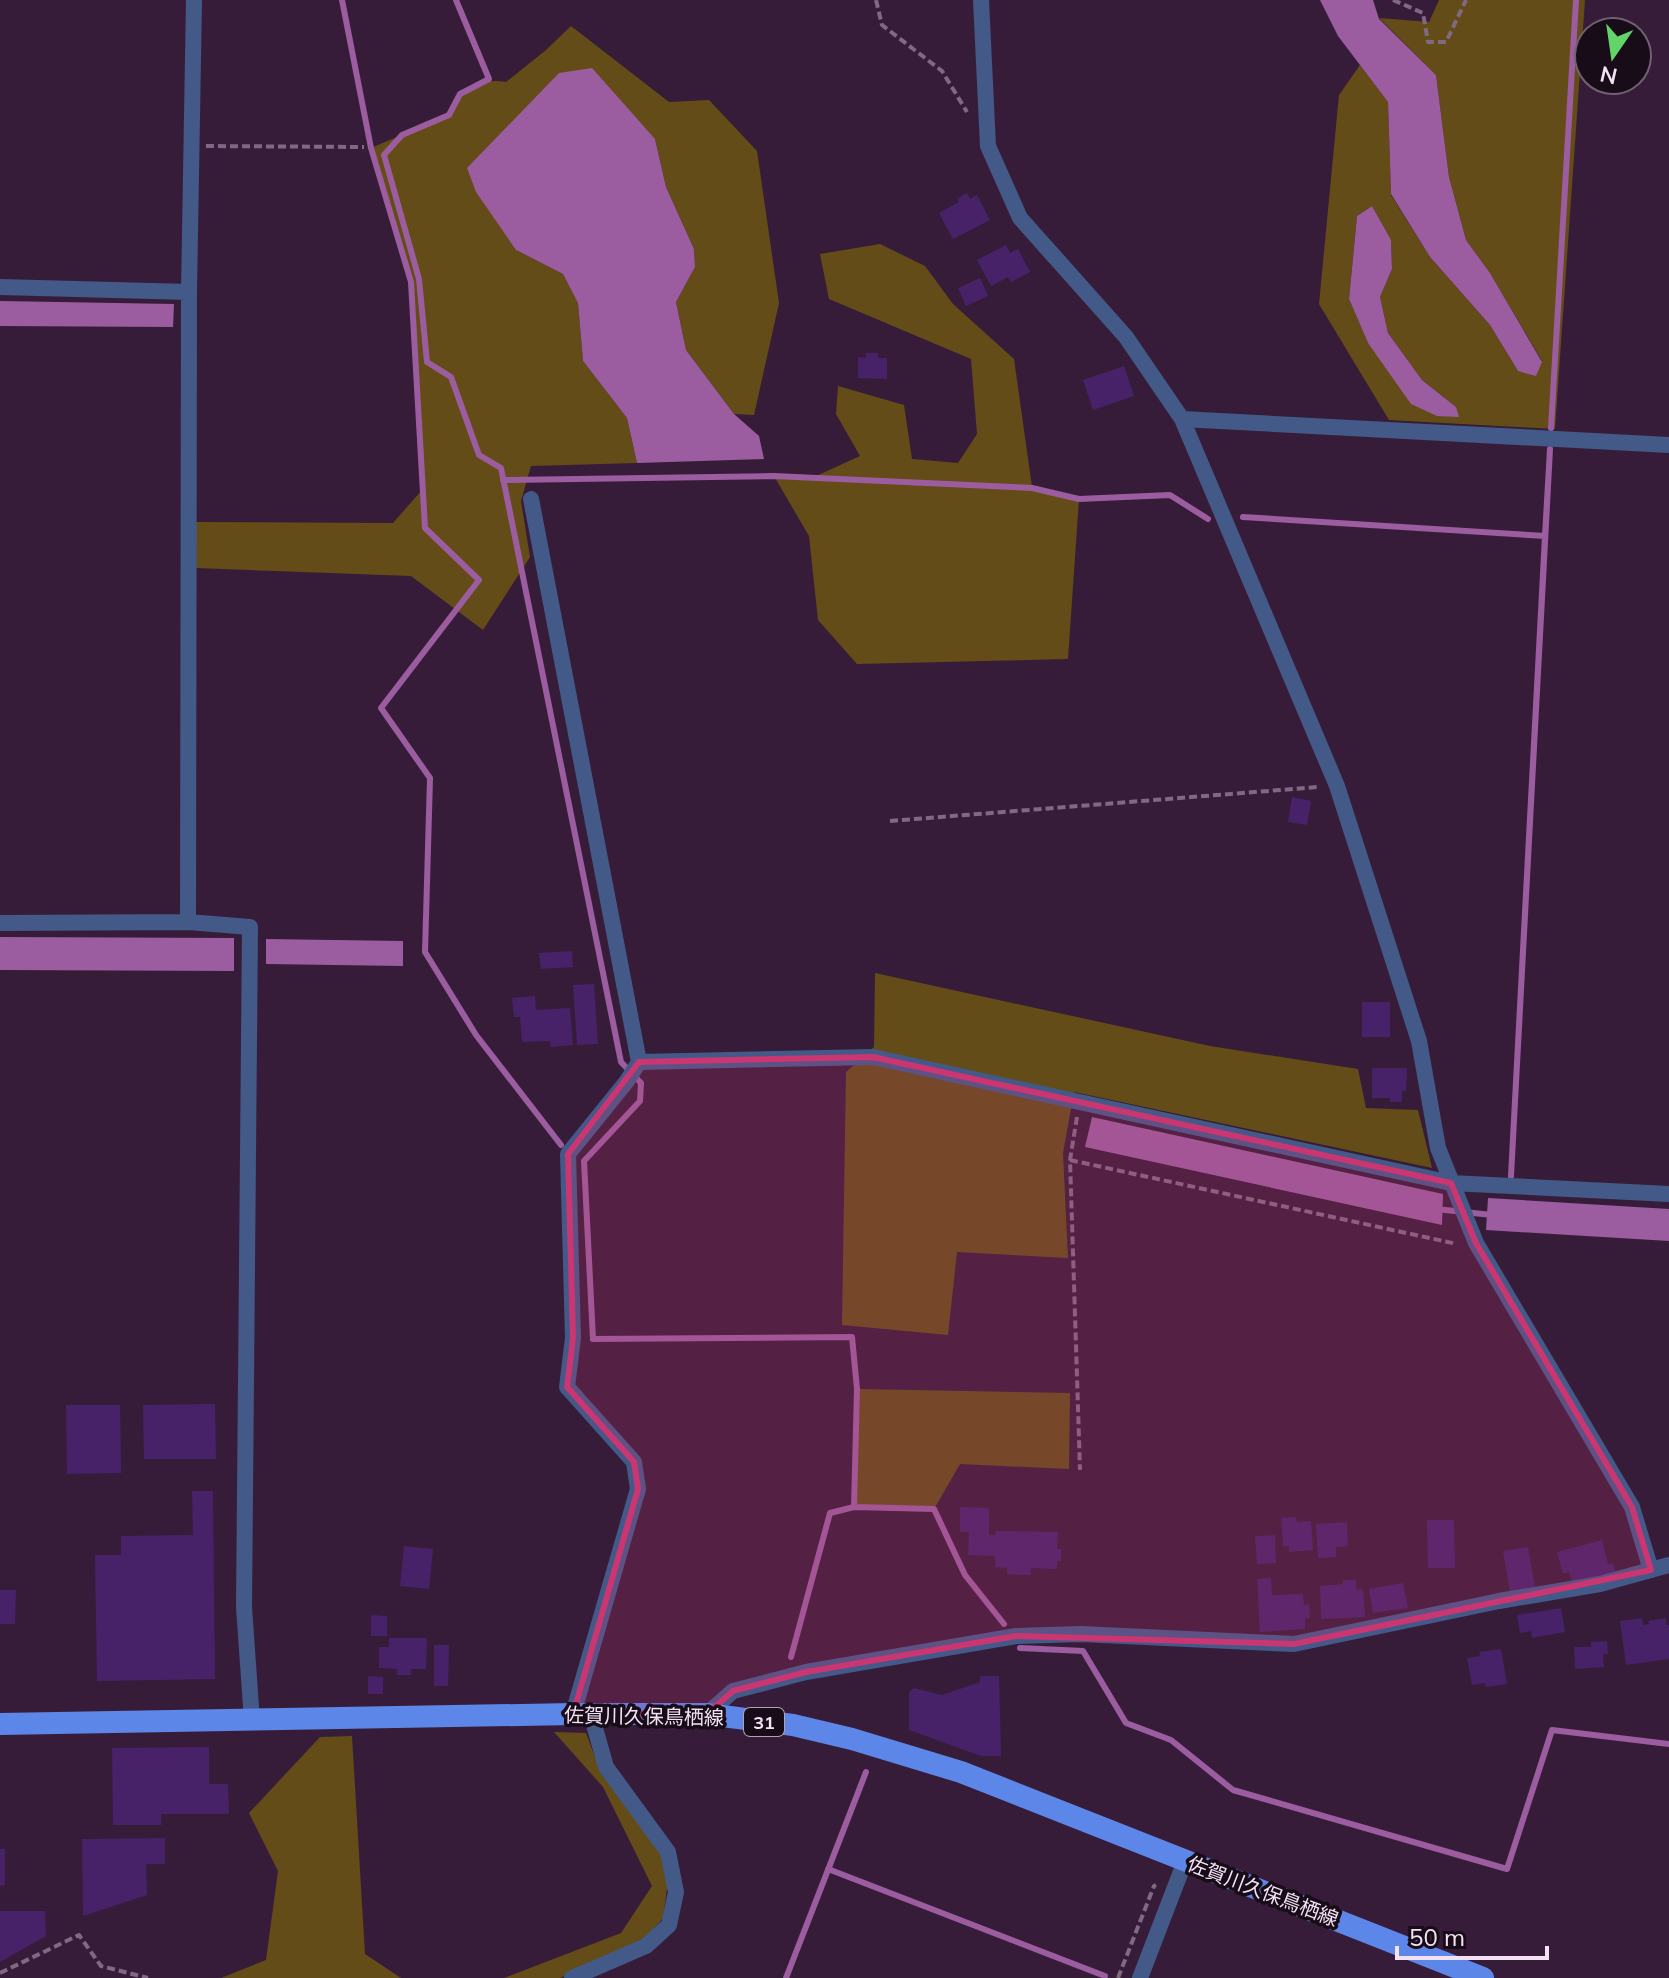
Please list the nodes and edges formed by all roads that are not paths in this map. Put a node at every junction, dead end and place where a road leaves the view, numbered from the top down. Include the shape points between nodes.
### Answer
1 (194, 0) edge
2 (981, 0) edge
3 (0, 287) edge
4 (189, 292) junction
5 (1182, 419) junction
6 (1669, 445) edge
7 (531, 499) dead end
8 (188, 922) junction
9 (0, 923) edge
10 (639, 1062) junction
11 (1451, 1183) junction
12 (1669, 1194) edge
13 (1669, 1565) edge
14 (1651, 1570) junction
15 (582, 1714) junction
16 (707, 1714) junction
17 (252, 1721) junction
18 (0, 1724) edge
19 (1185, 1861) junction
20 (572, 1978) edge
21 (1140, 1978) edge
22 (1483, 1978) edge

1 - 4 street
2 - 5 street via 988,146 1020,218 1126,337
3 - 4 street
4 - 8 street
5 - 6 street
5 - 11 street via 1337,786 1419,1041 1438,1148
7 - 10 street
8 - 9 street
8 - 17 street via 250,927 244,1607
10 - 11 street via 873,1057
10 - 15 street via 568,1154 573,1338 567,1387 634,1462 638,1489
11 - 12 street
11 - 14 street via 1476,1243 1632,1507
13 - 14 street
14 - 16 street via 1294,1644 1016,1636 806,1672 733,1691
15 - 16 main road, 佐賀川久保鳥栖線 / 31
15 - 17 main road, 佐賀川久保鳥栖線 / 31
15 - 20 street via 606,1767 668,1852 676,1892 669,1925 646,1946
16 - 19 main road, 佐賀川久保鳥栖線 / 31 via 793,1725 961,1772
17 - 18 main road, 佐賀川久保鳥栖線 / 31
19 - 21 street
19 - 22 main road, 佐賀川久保鳥栖線 / 31

